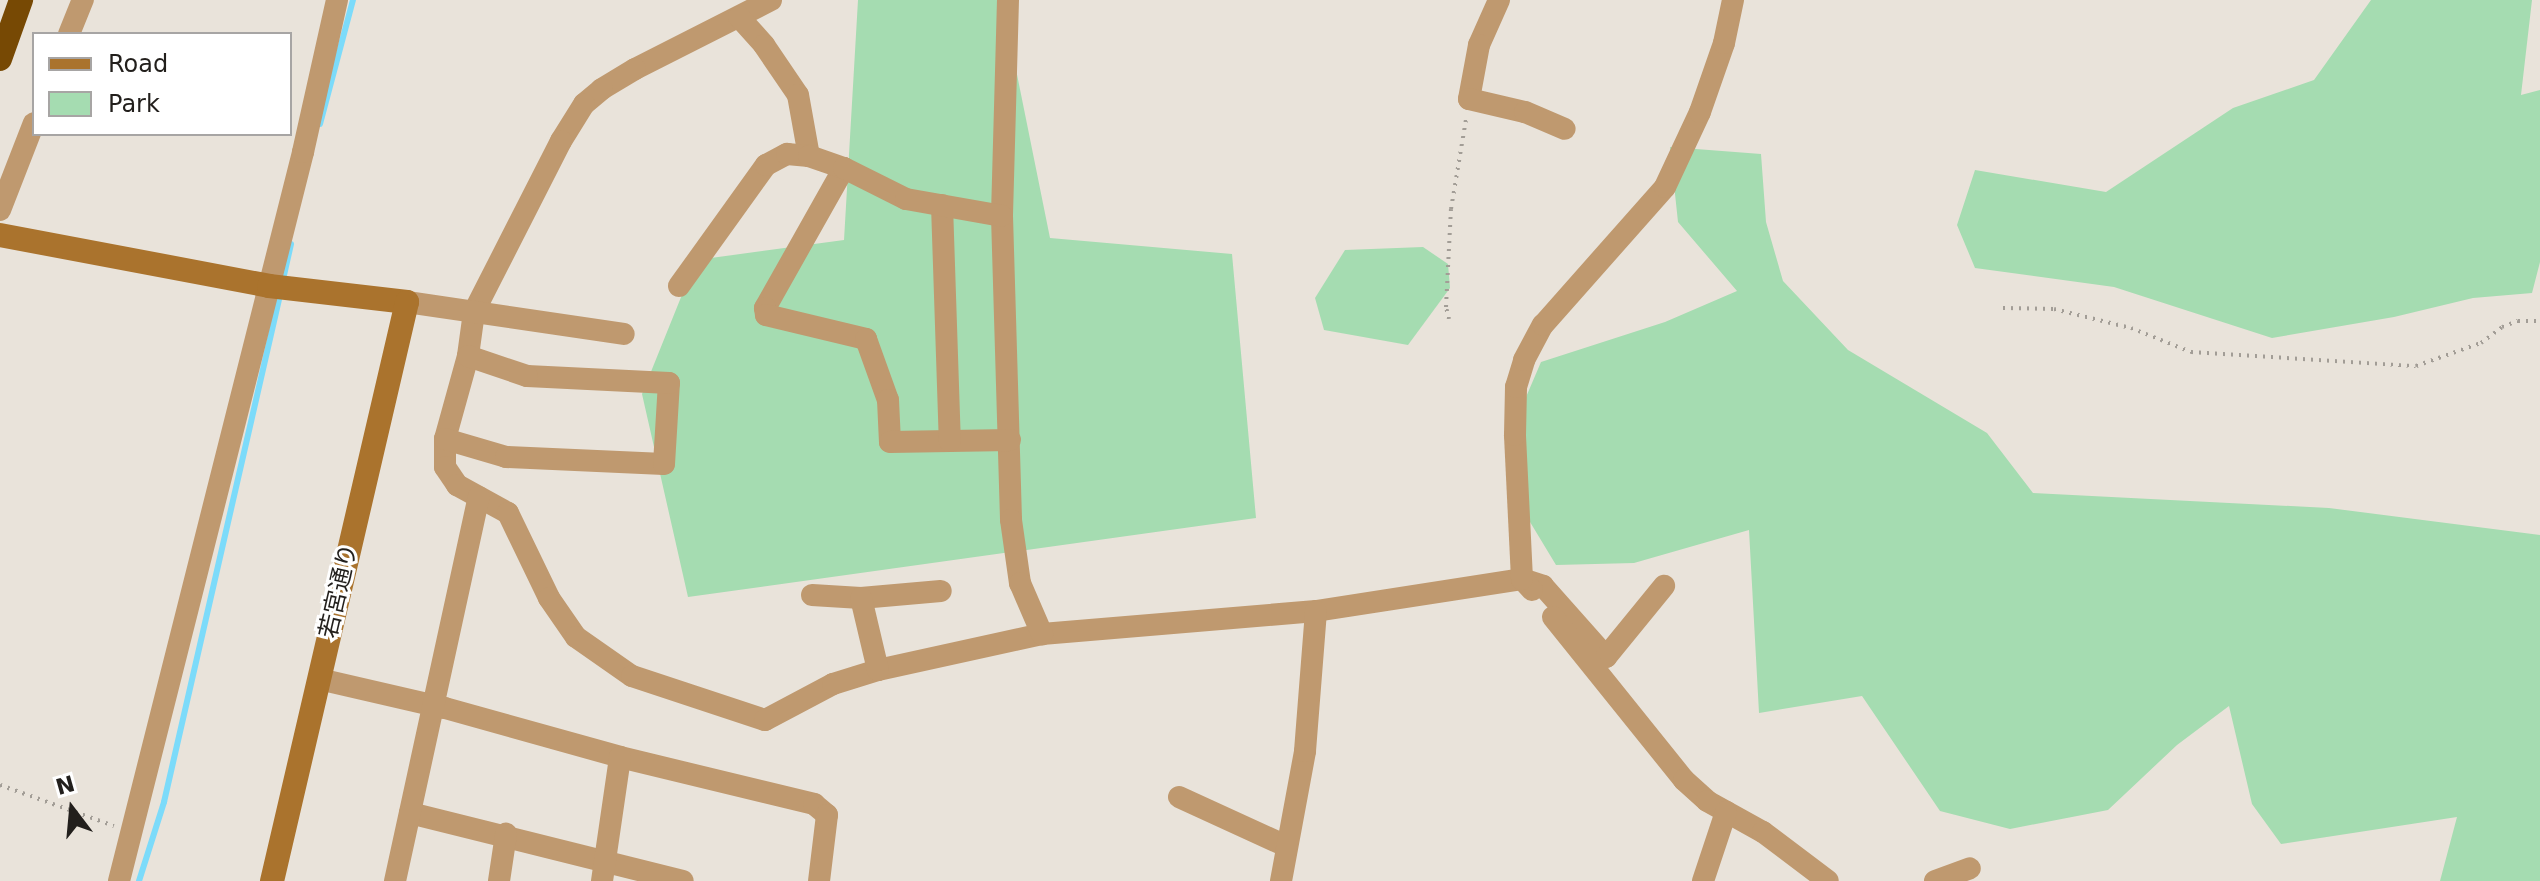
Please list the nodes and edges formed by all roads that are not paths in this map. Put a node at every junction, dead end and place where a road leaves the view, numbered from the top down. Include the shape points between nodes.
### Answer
1 (21, 0) edge
2 (83, 0) edge
3 (337, 0) edge
4 (771, 0) edge
5 (1008, 0) edge
6 (1499, 0) edge
7 (1733, 0) edge
8 (739, 17) junction
9 (70, 32) edge
10 (0, 59) edge
11 (32, 128) edge
12 (1565, 129) dead end
13 (809, 156) junction
14 (844, 168) junction
15 (942, 205) junction
16 (0, 210) edge
17 (1002, 216) junction
18 (0, 235) edge
19 (269, 286) junction
20 (679, 286) dead end
21 (407, 302) junction
22 (474, 312) junction
23 (624, 334) dead end
24 (468, 356) junction
25 (445, 439) junction
26 (1010, 440) junction
27 (950, 441) junction
28 (479, 497) junction
29 (1522, 579) junction
30 (1664, 586) dead end
31 (941, 591) dead end
32 (812, 595) dead end
33 (861, 598) junction
34 (1316, 611) junction
35 (1042, 634) junction
36 (878, 670) junction
37 (319, 679) junction
38 (433, 705) junction
39 (620, 757) junction
40 (1179, 797) dead end
41 (1726, 812) junction
42 (410, 813) junction
43 (506, 834) junction
44 (1286, 846) junction
45 (1970, 868) dead end
46 (603, 870) edge
47 (119, 881) edge
48 (272, 881) edge
49 (395, 881) edge
50 (499, 881) edge
51 (683, 881) edge
52 (819, 881) edge
53 (1281, 881) edge
54 (1703, 881) edge
55 (1828, 881) edge
56 (1935, 881) edge

1 - 10 highway
2 - 9 street
3 - 19 street
4 - 8 street
5 - 17 street
6 - 12 street via 1479,45 1469,99 1525,112
7 - 29 street via 1705,98 1665,187 1543,325 1524,360 1516,387 1515,435
8 - 13 street via 798,95
8 - 22 street via 635,69 584,104
11 - 16 street
13 - 14 street
13 - 20 street via 787,154 766,165
14 - 15 street via 906,199
14 - 27 street via 765,308 766,315 866,339 888,400 890,442
15 - 17 street
15 - 27 street
17 - 26 street
18 - 19 street
19 - 21 street
19 - 47 street
21 - 22 street
21 - 37 street, 若宮通り
22 - 23 street
22 - 24 street
24 - 25 street
24 - 25 street via 527,376 669,383 664,464 506,457
25 - 28 street via 445,467 457,485
26 - 27 street
26 - 35 street via 1011,520 1020,583
28 - 36 street via 508,513 549,598 576,637 632,676 765,720 833,684
28 - 38 street
29 - 30 street via 1543,586 1606,657
29 - 34 street
29 - 41 street via 1684,780
31 - 33 street
32 - 33 street
33 - 36 street
34 - 35 street
34 - 44 street via 1305,751
35 - 36 street
37 - 38 street
37 - 48 street, 若宮通り
38 - 39 street
38 - 42 street
39 - 46 street
39 - 52 street via 814,804 827,815
40 - 44 street
41 - 54 street
41 - 55 street via 1763,832
42 - 43 street
42 - 49 street
43 - 46 street
43 - 50 street
44 - 53 street
45 - 56 street
46 - 51 street

